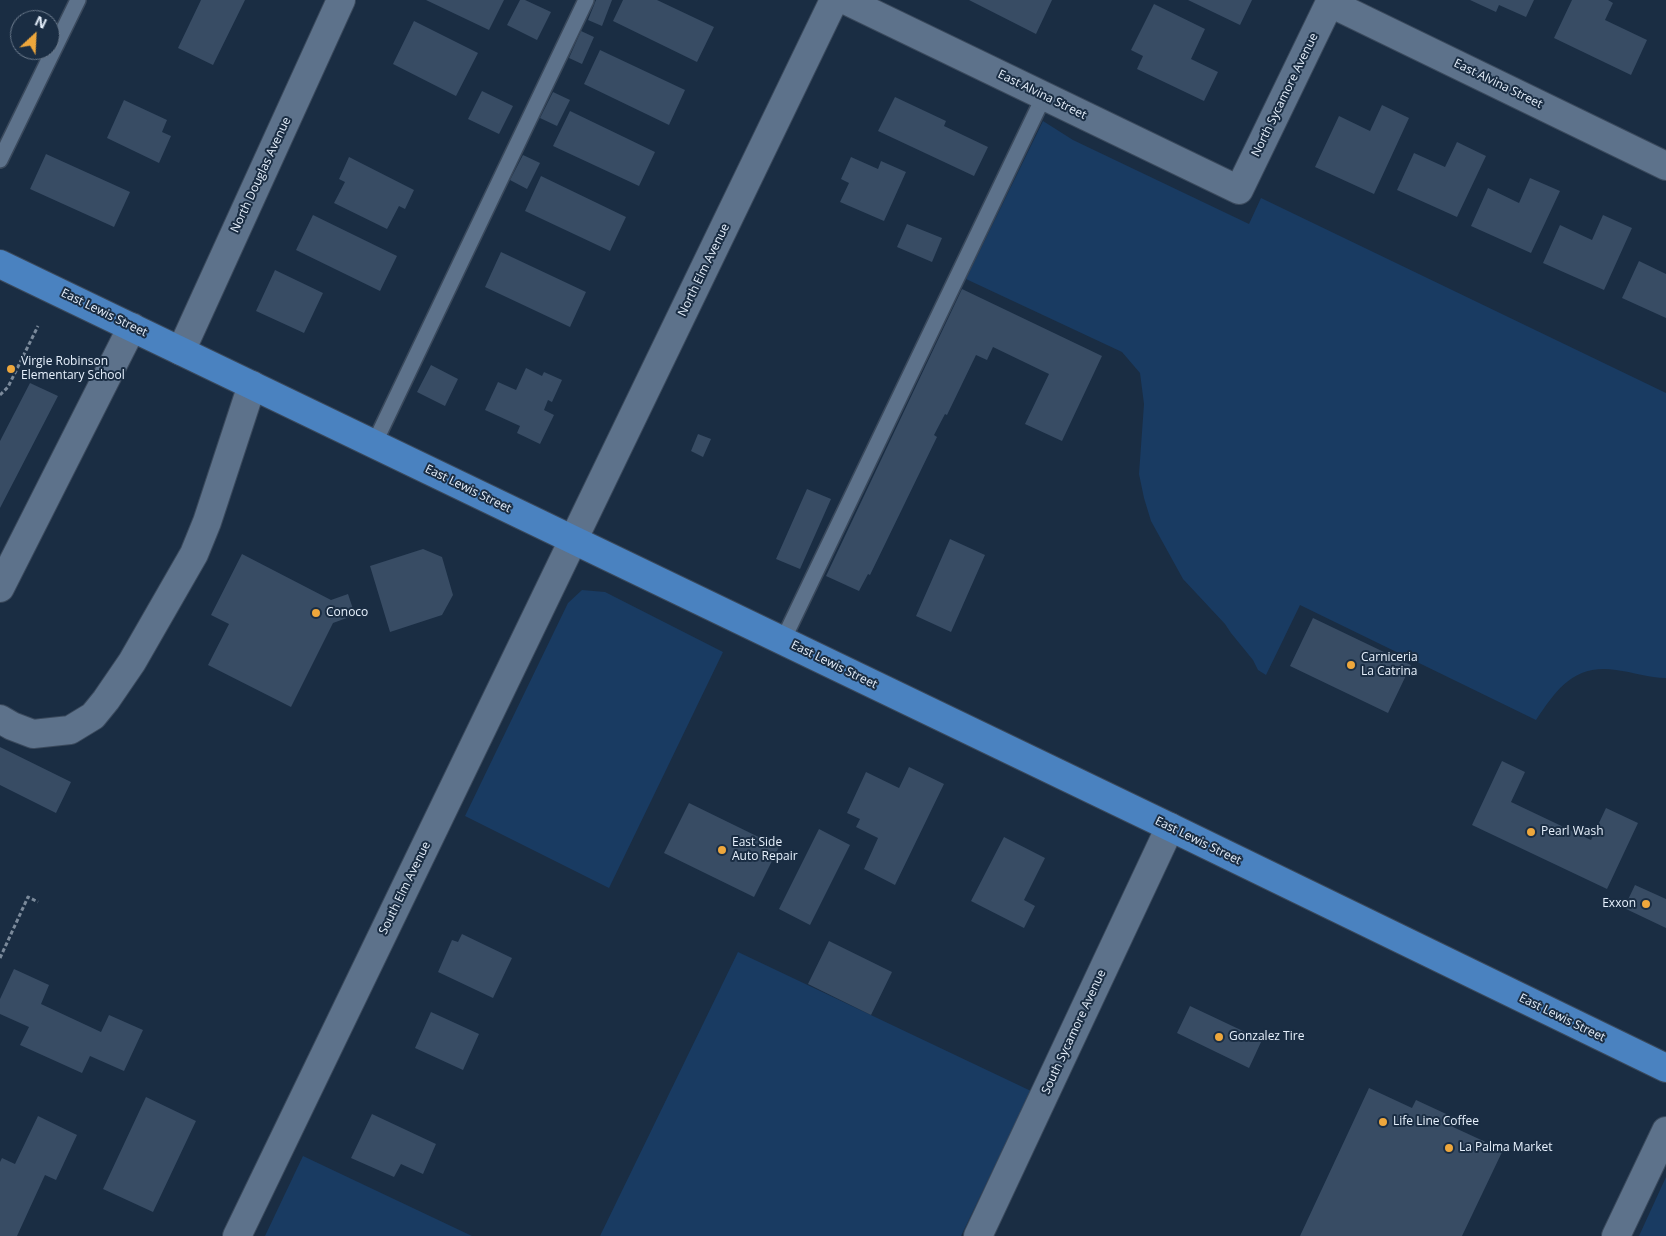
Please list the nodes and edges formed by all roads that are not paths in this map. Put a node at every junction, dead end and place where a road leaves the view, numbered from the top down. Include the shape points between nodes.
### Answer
1 (78, 0) edge
2 (341, 0) edge
3 (586, 0) edge
4 (834, 0) edge
5 (845, 0) edge
6 (1330, 2) edge
7 (1044, 96) junction
8 (0, 160) edge
9 (1666, 166) edge
10 (1239, 190) joint
11 (0, 264) edge
12 (132, 327) junction
13 (181, 351) junction
14 (252, 385) junction
15 (374, 444) junction
16 (573, 540) junction
17 (0, 588) edge
18 (783, 640) junction
19 (0, 719) edge
20 (1170, 827) junction
21 (1666, 1068) edge
22 (1666, 1131) edge
23 (237, 1236) edge
24 (978, 1236) edge
25 (1616, 1236) edge

1 - 8 lane
2 - 13 street, North Douglas Avenue
3 - 15 lane
4 - 16 street, North Elm Avenue
5 - 7 street, East Alvina Street
6 - 9 street, East Alvina Street
6 - 10 street, North Sycamore Avenue
7 - 10 street, East Alvina Street
7 - 18 lane
11 - 12 main road, East Lewis Street
12 - 13 main road, East Lewis Street
12 - 17 street
13 - 14 main road, East Lewis Street
14 - 15 main road, East Lewis Street
14 - 19 street via 194,554 132,662 106,700 93,716 70,730 33,734
15 - 16 main road, East Lewis Street
16 - 18 main road, East Lewis Street
16 - 23 street, South Elm Avenue
18 - 20 main road, East Lewis Street
20 - 21 main road, East Lewis Street
20 - 24 street, South Sycamore Avenue
22 - 25 street

